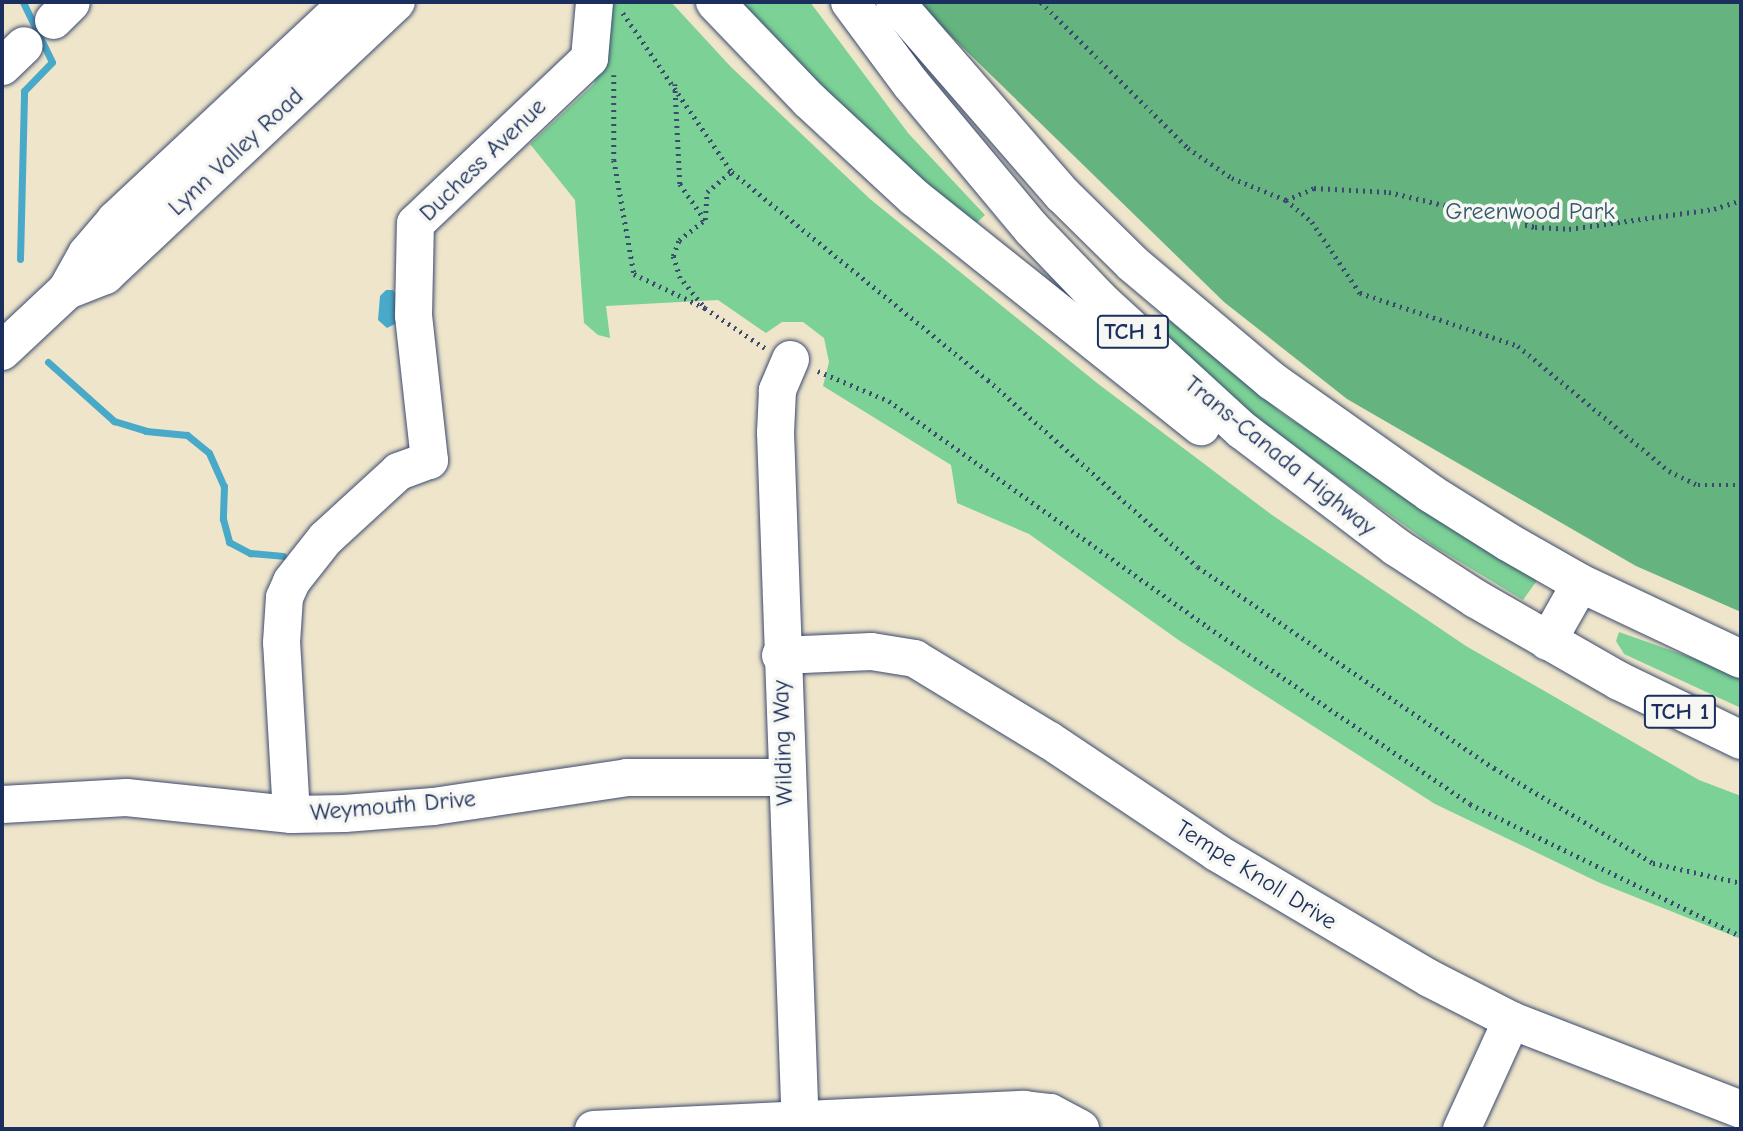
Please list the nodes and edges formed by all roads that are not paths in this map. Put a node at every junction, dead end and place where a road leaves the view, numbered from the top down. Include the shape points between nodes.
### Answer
1 (349, 2) edge
2 (396, 2) edge
3 (594, 2) edge
4 (715, 2) edge
5 (850, 2) edge
6 (895, 2) edge
7 (67, 290) junction
8 (2, 351) edge
9 (790, 359) road end
10 (1580, 583) junction
11 (1476, 599) junction
12 (1547, 641) junction
13 (780, 655) junction
14 (1741, 659) edge
15 (1741, 740) edge
16 (784, 777) junction
17 (2, 804) edge
18 (291, 814) junction
19 (1511, 1020) junction
20 (1741, 1109) edge
21 (799, 1124) edge
22 (1080, 1128) edge
23 (593, 1129) edge
24 (1461, 1129) edge

1 - 7 main road, Lynn Valley Road via 116,220 87,254
2 - 7 main road, Lynn Valley Road via 106,275
3 - 18 street, Duchess Avenue via 597,11 589,58 415,223 413,315 429,460 398,471 325,538 284,597 281,642
4 - 11 main road via 809,100 915,198 1120,363 1284,484
5 - 11 main road, Trans-Canada Highway / TCH 1 via 971,159 1100,300 1263,448 1396,547
6 - 10 main road, TCH 1 via 1063,195 1206,329 1430,494
7 - 8 main road, Lynn Valley Road
9 - 13 street, Wilding Way via 776,390
10 - 12 street
10 - 14 main road, TCH 1
11 - 12 main road, Trans-Canada Highway / TCH 1
12 - 15 main road, Trans-Canada Highway / TCH 1
13 - 16 street, Wilding Way
13 - 19 street, Tempe Knoll Drive via 872,651 914,658 1315,913
16 - 18 street, Weymouth Drive via 626,777 433,806
16 - 21 street, Wilding Way
17 - 18 street, Weymouth Drive via 150,797
19 - 20 street, Tempe Knoll Drive
19 - 24 street
21 - 22 street via 1024,1109 1050,1112
21 - 23 street

